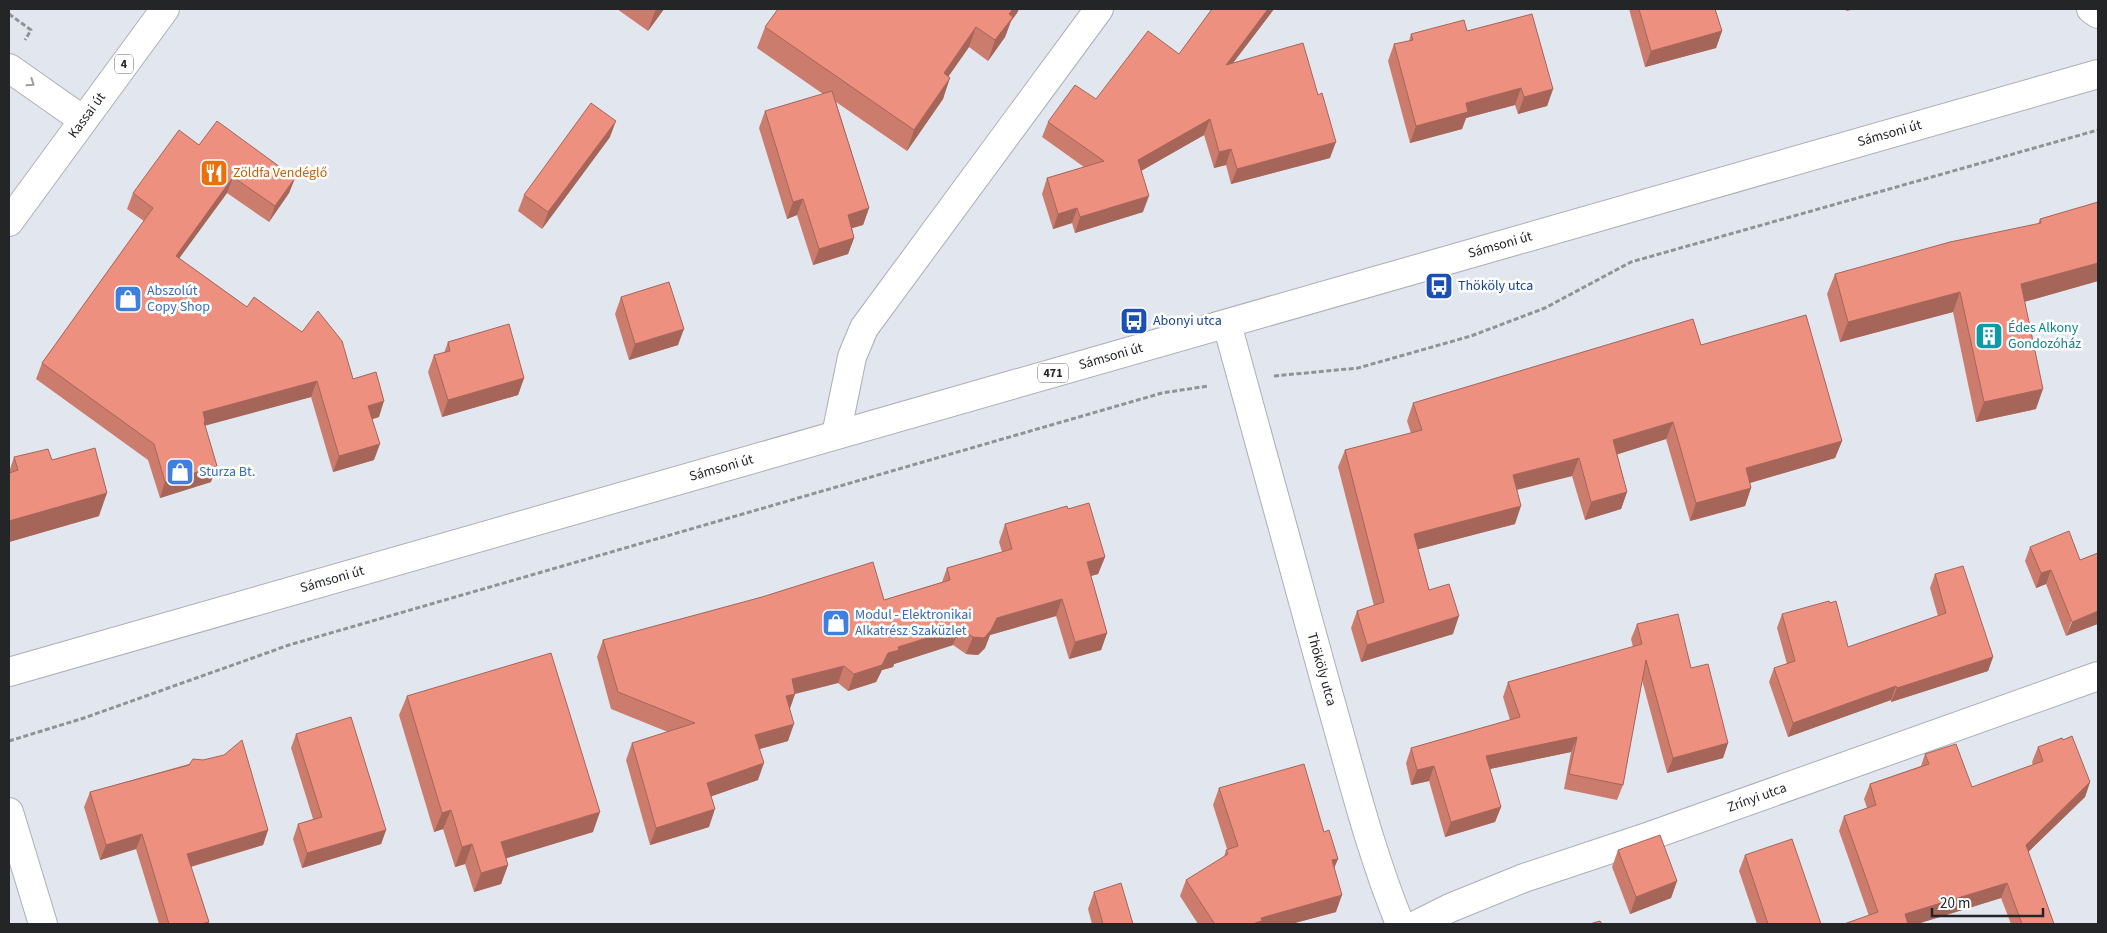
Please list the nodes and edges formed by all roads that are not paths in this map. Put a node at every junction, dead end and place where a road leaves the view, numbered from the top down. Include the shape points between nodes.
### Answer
1 (165, 9) edge
2 (1099, 9) edge
3 (2091, 9) edge
4 (2098, 14) edge
5 (9, 68) edge
6 (2098, 74) edge
7 (83, 120) junction
8 (9, 222) edge
9 (1228, 324) junction
10 (836, 435) junction
11 (9, 672) edge
12 (2098, 676) edge
13 (9, 812) edge
14 (13, 844) edge
15 (43, 924) edge
16 (1400, 924) edge
17 (1418, 924) edge

1 - 7 main road, Kassai út / 4
2 - 10 main road via 864,328 852,357
3 - 4 main road
5 -> 7 main road
6 - 9 main road, Sámsoni út / 471
7 - 8 main road, Kassai út / 4
9 - 10 main road, Sámsoni út / 471
9 - 16 main road, Thököly utca via 1262,459 1360,802 1385,888
10 - 11 main road, Sámsoni út / 471
12 - 17 main road, Zrínyi utca via 1524,878
13 - 14 main road
14 - 15 main road

